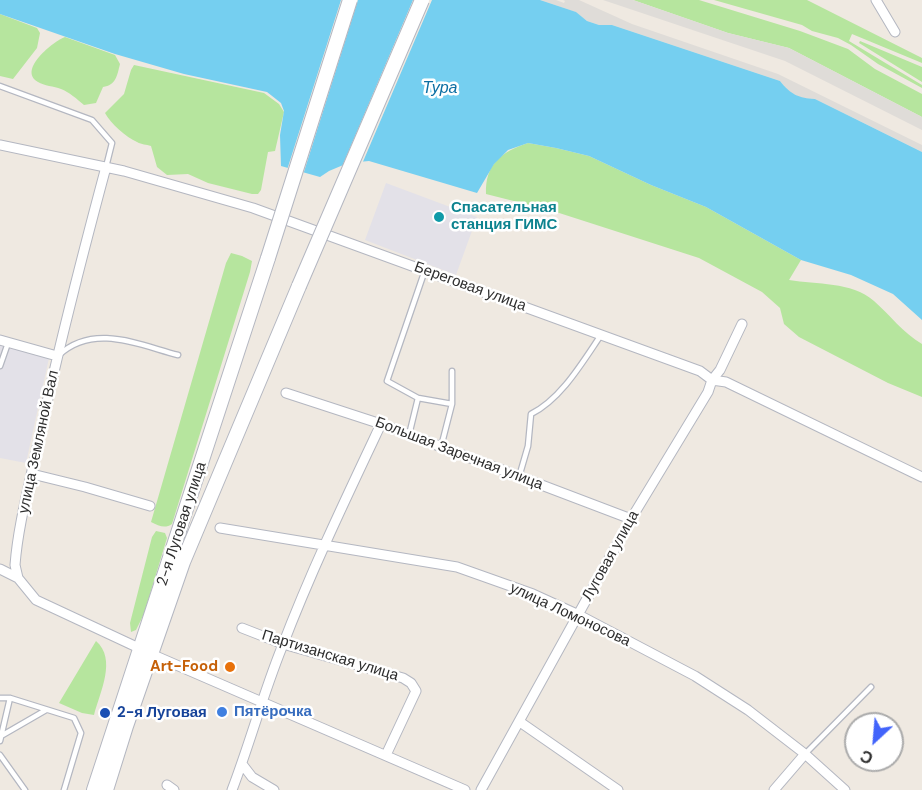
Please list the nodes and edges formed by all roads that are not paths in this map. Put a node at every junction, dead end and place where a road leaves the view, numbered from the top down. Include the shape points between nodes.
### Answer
1 (350, 0) edge
2 (422, 0) edge
3 (876, 0) edge
4 (896, 32) dead end
5 (0, 86) edge
6 (0, 145) edge
7 (106, 167) junction
8 (425, 270) junction
9 (742, 324) dead end
10 (602, 335) junction
11 (4, 341) edge
12 (57, 356) junction
13 (178, 356) dead end
14 (0, 366) edge
15 (452, 371) dead end
16 (712, 380) junction
17 (286, 393) dead end
18 (418, 398) junction
19 (452, 404) junction
20 (381, 424) junction
21 (410, 435) junction
22 (441, 447) junction
23 (32, 474) junction
24 (519, 477) junction
25 (922, 477) edge
26 (150, 506) dead end
27 (631, 519) junction
28 (220, 528) dead end
29 (323, 546) junction
30 (0, 569) edge
31 (18, 578) junction
32 (579, 615) junction
33 (242, 628) dead end
34 (283, 644) junction
35 (146, 652) junction
36 (872, 687) dead end
37 (0, 698) edge
38 (10, 698) junction
39 (261, 700) junction
40 (46, 710) junction
41 (520, 722) junction
42 (1, 739) edge
43 (805, 754) junction
44 (0, 755) edge
45 (386, 755) junction
46 (242, 764) junction
47 (26, 790) edge
48 (64, 790) edge
49 (94, 790) edge
50 (106, 790) edge
51 (232, 790) edge
52 (274, 790) edge
53 (465, 790) edge
54 (481, 790) edge
55 (618, 790) edge
56 (774, 790) edge
57 (845, 790) edge

1 - 35 main road, 2-я Луговая улица, bridge
2 - 35 main road, 2-я Луговая улица, bridge
3 - 4 street
5 - 7 lane via 92,120 112,143
6 - 7 street, Береговая улица
7 - 8 street, Береговая улица via 252,208
7 - 12 street, улица Земляной Вал
8 - 10 street, Береговая улица
8 - 18 lane via 387,381
9 - 16 street, Луговая улица
10 - 16 street, Береговая улица via 700,371
10 - 24 lane via 546,406 531,414 528,446
11 - 12 street
11 - 14 lane
12 - 13 lane via 68,347 99,337
12 - 23 street, улица Земляной Вал
15 - 19 lane
16 - 25 street, Береговая улица via 726,382
16 - 27 street, Луговая улица
17 - 20 street, Большая Заречная улица
18 - 19 lane
18 - 21 lane
19 - 22 lane
20 - 21 street, Большая Заречная улица
20 - 29 street
21 - 22 street, Большая Заречная улица
22 - 24 street, Большая Заречная улица
23 - 26 street
23 - 31 street, улица Земляной Вал via 16,556
24 - 27 street, Большая Заречная улица
27 - 32 street, Луговая улица
28 - 29 street, улица Ломоносова
29 - 32 street, улица Ломоносова via 457,567
29 - 34 street
30 - 31 street
31 - 35 street via 44,605
32 - 41 street, Луговая улица
32 - 43 street, улица Ломоносова via 695,676
33 - 34 street, Партизанская улица
34 - 39 street
34 - 45 street, Партизанская улица via 411,682 416,692
35 - 39 street
35 - 49 main road, 2-я Луговая улица via 115,722
35 - 50 main road, 2-я Луговая улица
36 - 43 lane
37 - 38 lane
38 - 40 lane
38 - 42 lane
39 - 45 street
39 - 46 street
40 - 42 lane
40 - 48 lane via 74,718 81,733
41 - 54 street, Луговая улица
41 - 55 street
43 - 56 street
43 - 57 street, улица Ломоносова
44 - 47 lane
45 - 53 street
46 - 51 street
46 - 52 street via 252,777

